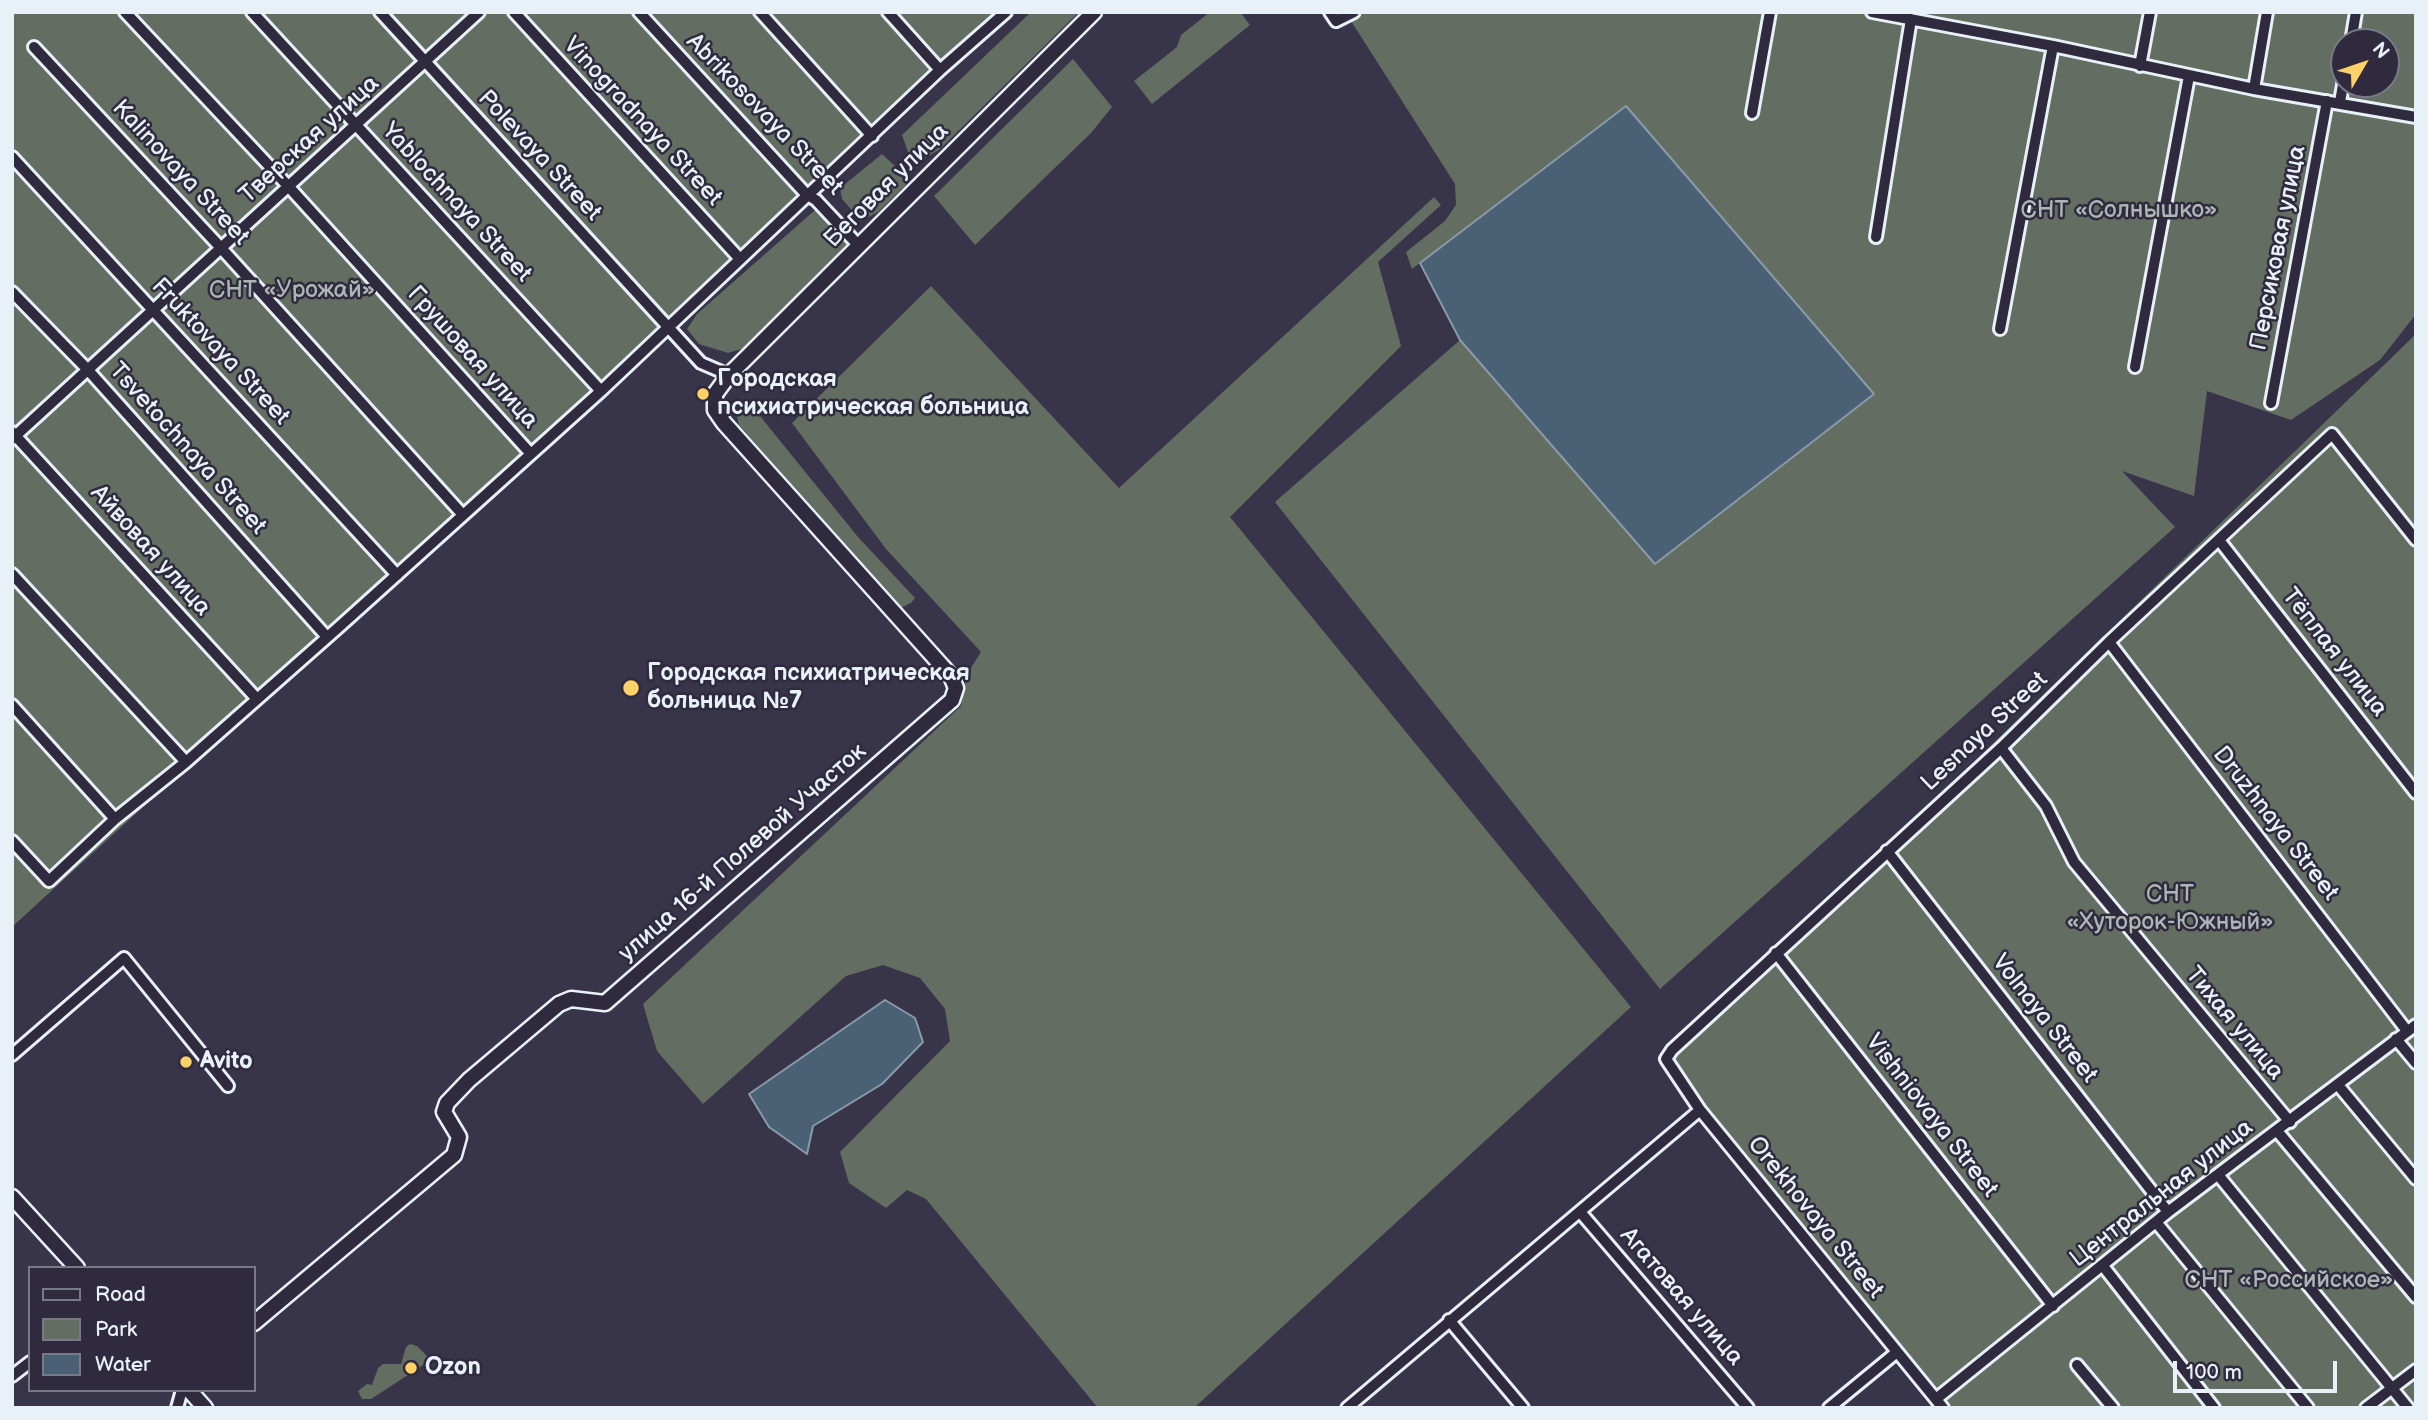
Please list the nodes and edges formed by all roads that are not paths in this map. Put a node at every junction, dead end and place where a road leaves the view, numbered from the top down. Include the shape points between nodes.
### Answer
1 (125, 12) edge
2 (252, 12) edge
3 (380, 12) edge
4 (479, 12) edge
5 (514, 12) edge
6 (639, 12) edge
7 (760, 12) edge
8 (888, 12) edge
9 (1006, 12) edge
10 (1094, 12) edge
11 (1330, 12) edge
12 (1354, 12) edge
13 (1770, 12) edge
14 (1871, 12) edge
15 (2150, 12) edge
16 (2267, 12) edge
17 (1911, 19) junction
18 (2053, 46) junction
19 (34, 47) dead end
20 (425, 62) junction
21 (2140, 66) junction
22 (940, 70) junction
23 (2189, 76) junction
24 (2254, 89) junction
25 (2341, 98) edge
26 (2328, 102) junction
27 (2340, 103) junction
28 (1752, 113) dead end
29 (2416, 117) edge
30 (357, 125) junction
31 (872, 136) junction
32 (12, 157) edge
33 (289, 187) junction
34 (807, 195) junction
35 (1876, 237) dead end
36 (859, 246) junction
37 (222, 249) junction
38 (740, 259) junction
39 (12, 292) edge
40 (154, 311) junction
41 (668, 327) junction
42 (2000, 329) dead end
43 (2135, 367) dead end
44 (88, 370) junction
45 (729, 375) junction
46 (601, 391) junction
47 (715, 394) joint
48 (2271, 403) dead end
49 (13, 435) edge
50 (531, 454) junction
51 (463, 515) junction
52 (2219, 540) junction
53 (2416, 540) edge
54 (12, 574) edge
55 (397, 575) junction
56 (327, 638) junction
57 (2109, 642) junction
58 (257, 699) junction
59 (12, 705) edge
60 (2001, 747) junction
61 (186, 762) junction
62 (2416, 793) edge
63 (115, 819) junction
64 (12, 841) edge
65 (1887, 851) junction
66 (1776, 953) junction
67 (2412, 1028) edge
68 (2396, 1039) junction
69 (12, 1055) edge
70 (1667, 1059) joint
71 (2416, 1063) edge
72 (228, 1086) dead end
73 (2338, 1086) junction
74 (1700, 1110) junction
75 (2290, 1122) junction
76 (2278, 1132) junction
77 (2219, 1176) junction
78 (2416, 1179) edge
79 (12, 1197) edge
80 (2168, 1212) junction
81 (1581, 1213) junction
82 (2156, 1222) junction
83 (75, 1266) edge
84 (2103, 1266) junction
85 (2416, 1297) edge
86 (2053, 1306) junction
87 (1449, 1321) junction
88 (256, 1322) edge
89 (1897, 1352) junction
90 (28, 1364) edge
91 (2077, 1365) dead end
92 (2416, 1370) edge
93 (12, 1376) edge
94 (2392, 1388) junction
95 (191, 1392) edge
96 (1939, 1403) edge
97 (205, 1408) edge
98 (1346, 1408) edge
99 (1523, 1408) edge
100 (1748, 1408) edge
101 (1829, 1408) edge
102 (2113, 1408) edge
103 (2214, 1408) edge
104 (2308, 1408) edge
105 (2366, 1408) edge
106 (2408, 1408) edge

1 - 33 street, Грушовая улица
2 - 30 street, Yablochnaya Street
3 - 20 street, Polevaya Street
4 - 20 street, Тверская улица
5 - 38 street, Vinogradnaya Street
6 - 34 street, Abrikosovaya Street
7 - 31 street
8 - 22 street
9 - 22 street
10 - 36 street, Беговая улица
11 - 12 street via 1336,21
13 - 28 street
14 - 17 street
15 - 21 street
16 - 24 street
17 - 18 street
17 - 35 street
18 - 21 street
18 - 42 street
19 - 37 street, Kalinovaya Street
20 - 30 street, Тверская улица
20 - 41 street, Polevaya Street
21 - 23 street
22 - 31 street
23 - 24 street
23 - 43 street
24 - 26 street
25 - 27 street
26 - 27 street
26 - 48 street, Персиковая улица
27 - 29 street
30 - 33 street, Тверская улица
30 - 46 street, Yablochnaya Street
31 - 34 street
32 - 40 street, Fruktovaya Street
33 - 37 street, Тверская улица
33 - 50 street, Грушовая улица
34 - 36 street, Abrikosovaya Street
34 - 38 street
36 - 45 street, Беговая улица
37 - 40 street, Тверская улица
37 - 51 street, Kalinovaya Street
38 - 41 street
39 - 44 street, Tsvetochnaya Street
40 - 44 street, Тверская улица
40 - 55 street, Fruktovaya Street
41 - 45 street, Polevaya Street via 701,363
41 - 46 street
44 - 49 street, Тверская улица
44 - 56 street, Tsvetochnaya Street
45 - 47 street, Беговая улица
46 - 50 street
47 - 88 street, улица 16-й Полевой Участок via 715,410 724,423 951,676 956,688 952,700 609,1000 571,999 559,1004 468,1080 447,1102 444,1112 459,1137 457,1149
49 - 58 street, Айвовая улица
50 - 51 street
51 - 55 street
52 - 53 street, Lesnaya Street via 2332,434
52 - 57 street, Lesnaya Street
52 - 62 street, Тёплая улица
54 - 61 street
55 - 56 street
56 - 58 street
57 - 60 street, Lesnaya Street
57 - 67 street, Druzhnaya Street
58 - 61 street
59 - 63 street
60 - 65 street, Lesnaya Street
60 - 75 street, Тихая улица via 2046,806 2074,862
61 - 63 street
63 - 64 street via 49,881
65 - 66 street, Lesnaya Street
65 - 80 street, Volnaya Street
66 - 70 street, Lesnaya Street via 1672,1049
66 - 86 street, Vishniovaya Street
67 - 68 street, Центральная улица
68 - 71 street
68 - 73 street, Центральная улица
69 - 72 street via 124,958
70 - 74 street, Orekhovaya Street
73 - 75 street, Центральная улица
73 - 78 street
74 - 81 street
74 - 89 street, Orekhovaya Street
75 - 76 street, Центральная улица
76 - 77 street, Центральная улица
76 - 85 street
77 - 80 street, Центральная улица
77 - 94 street
79 - 83 street
80 - 82 street, Центральная улица
81 - 87 street
81 - 100 street, Агатовая улица
82 - 84 street, Центральная улица
82 - 104 street
84 - 86 street, Центральная улица
84 - 103 street
86 - 96 street, Центральная улица
87 - 98 street
87 - 99 street
89 - 96 street, Orekhovaya Street
89 - 101 street
90 - 93 street
91 - 102 street
92 - 94 street
94 - 105 street
94 - 106 street
95 - 97 street

